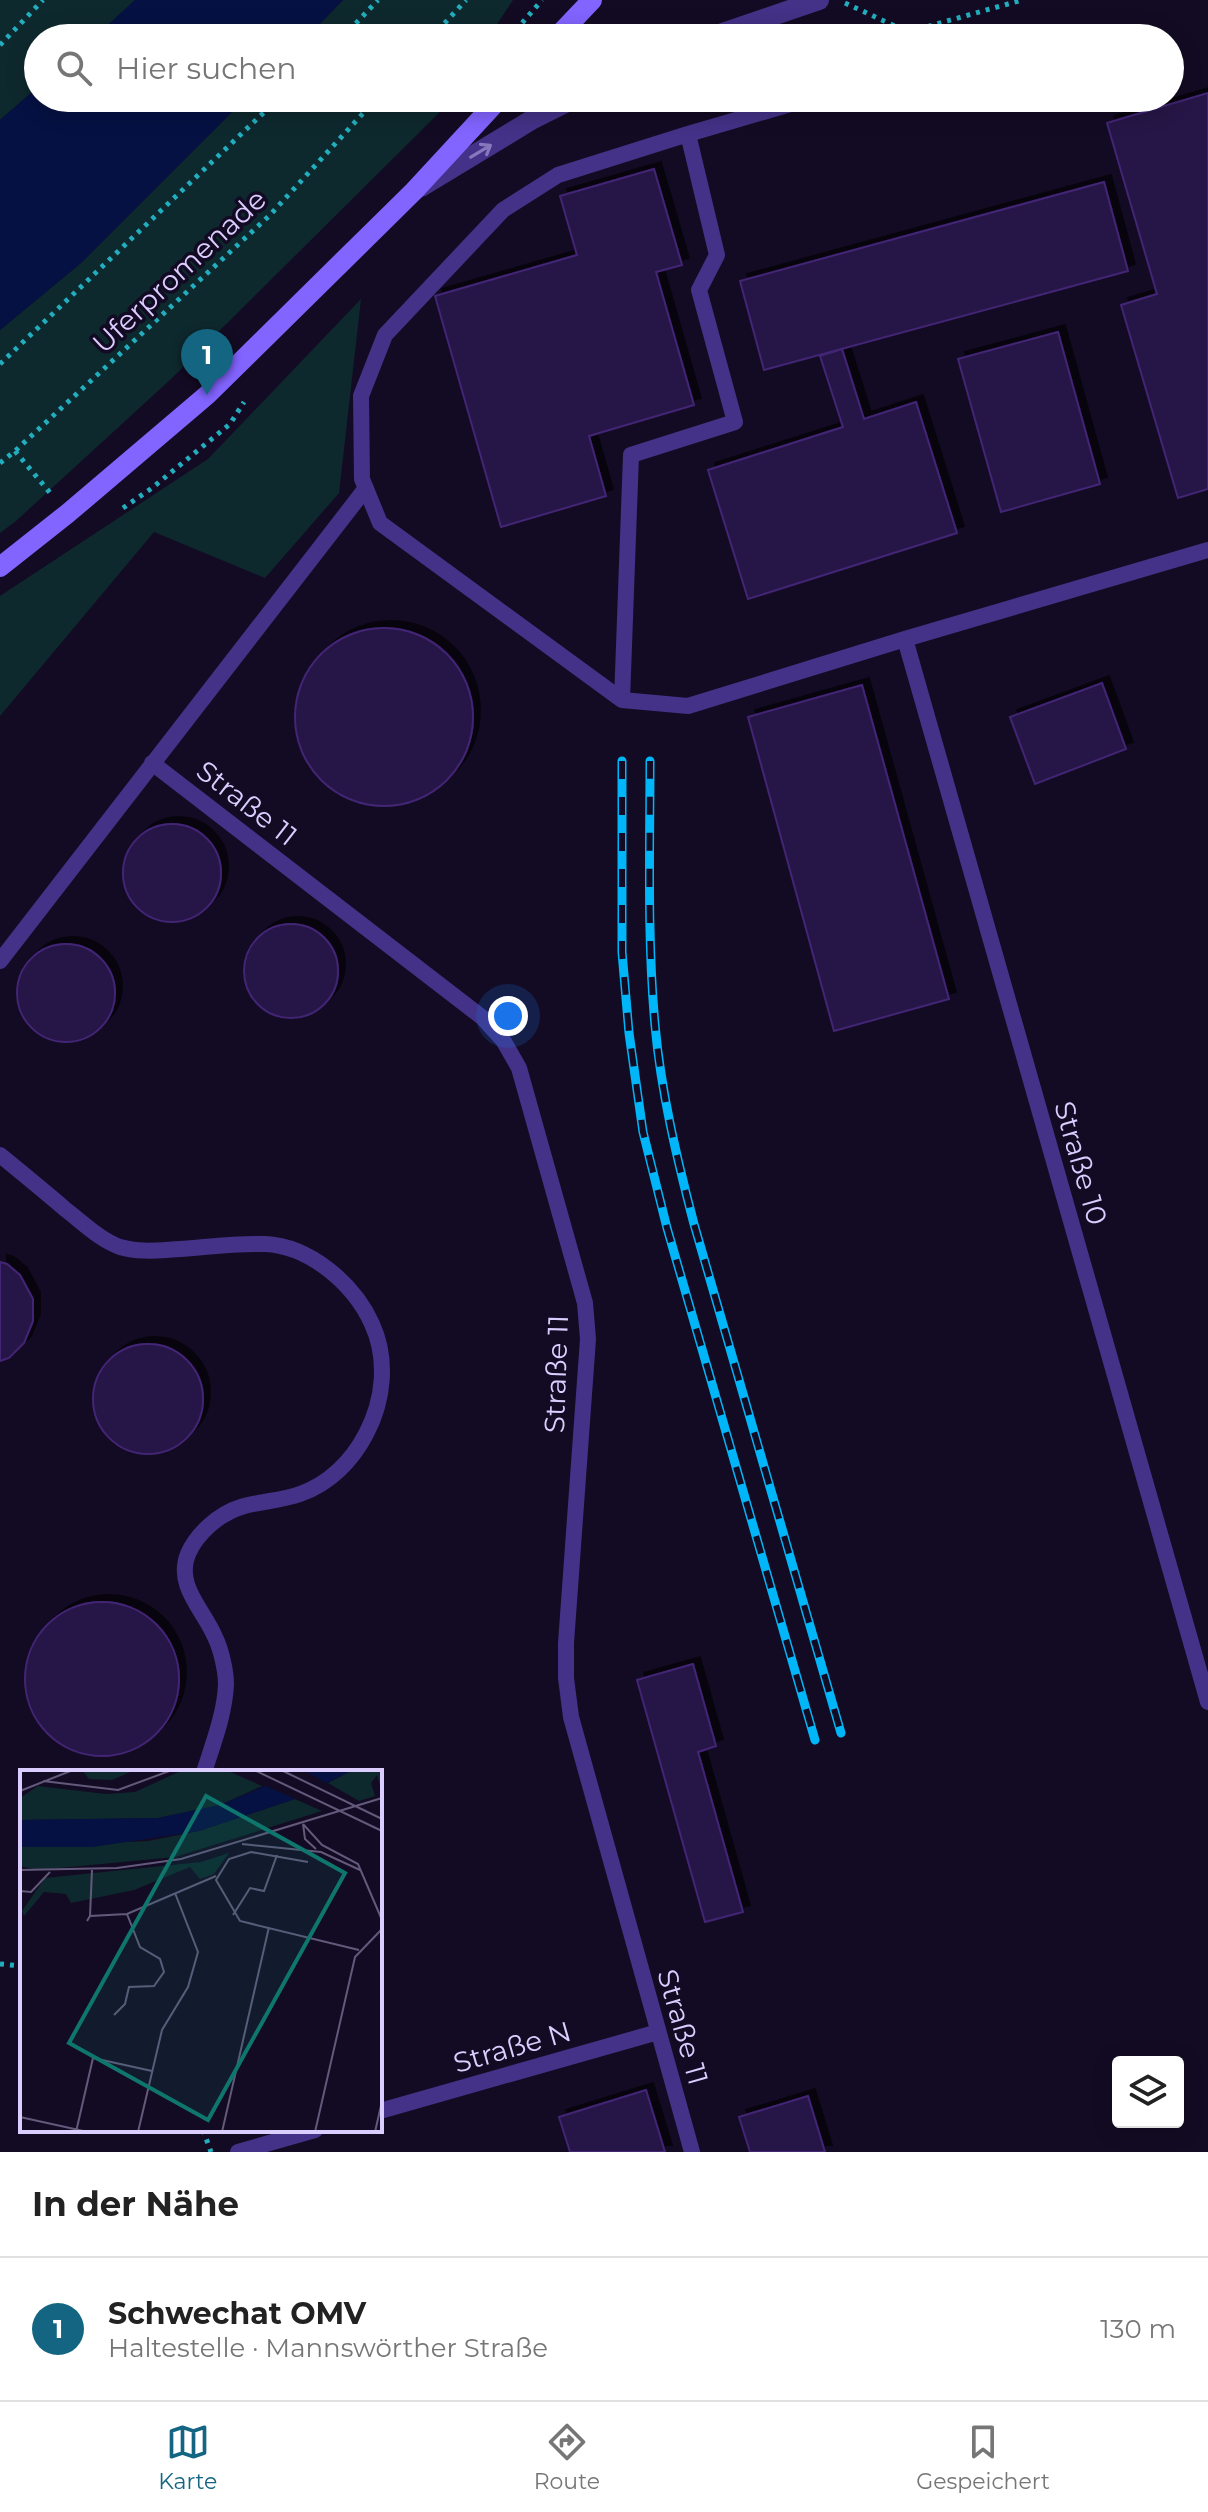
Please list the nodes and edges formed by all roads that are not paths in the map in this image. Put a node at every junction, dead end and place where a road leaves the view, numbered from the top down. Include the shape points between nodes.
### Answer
1 (592, 0) edge
2 (825, 3) edge
3 (569, 24) edge
4 (755, 24) edge
5 (487, 112) edge
6 (547, 112) edge
7 (763, 112) edge
8 (688, 134) junction
9 (414, 191) junction
10 (366, 488) junction
11 (1208, 550) edge
12 (0, 567) edge
13 (905, 639) junction
14 (622, 700) junction
15 (152, 763) junction
16 (0, 961) edge
17 (0, 1155) edge
18 (1208, 1702) edge
19 (205, 1770) edge
20 (658, 2032) junction
21 (382, 2110) edge
22 (308, 2132) edge
23 (238, 2152) edge
24 (692, 2152) edge

1 - 3 main road
2 - 4 street
5 - 9 main road
9 -> 6 street
7 - 8 lane
8 - 10 lane via 558,175 503,210 385,335 361,396
8 - 14 lane via 717,255 699,290 735,422 631,455
9 - 12 main road via 207,395
10 - 14 lane via 380,523
10 - 15 lane
11 - 13 lane
13 - 14 lane via 688,706
13 - 18 lane, Straße 10
15 - 16 lane
15 - 20 lane, Straße 11 via 483,1018 519,1068 585,1303 588,1339 566,1643 571,1717
17 - 19 lane via 117,1246 139,1251 267,1244 296,1251 340,1280 365,1309 382,1350 383,1376 373,1419 353,1455 335,1474 301,1494 227,1514 201,1533 187,1555 184,1575 216,1637 226,1682
20 - 21 lane, Straße N
20 - 24 lane, Straße 11
22 - 23 lane

